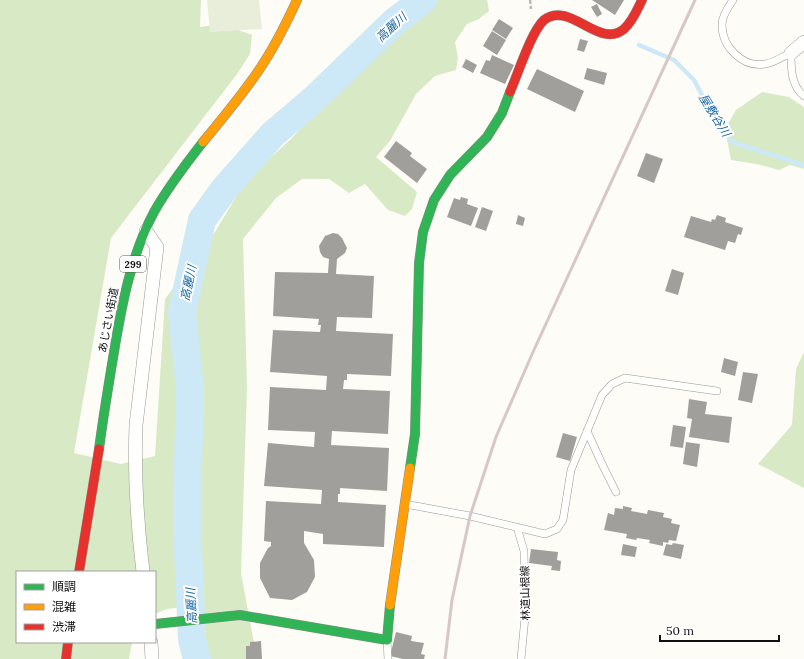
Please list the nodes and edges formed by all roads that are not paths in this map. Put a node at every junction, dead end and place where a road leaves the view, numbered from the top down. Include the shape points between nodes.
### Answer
1 (297, 0) edge
2 (642, 0) edge
3 (734, 0) edge
4 (804, 42) edge
5 (791, 53) junction
6 (804, 96) edge
7 (146, 231) junction
8 (717, 391) dead end
9 (587, 431) junction
10 (616, 492) dead end
11 (404, 504) junction
12 (517, 527) junction
13 (79, 571) edge
14 (143, 571) edge
15 (156, 624) edge
16 (387, 640) junction
17 (68, 643) edge
18 (152, 643) edge
19 (66, 659) edge
20 (152, 659) edge
21 (388, 659) edge
22 (521, 659) edge

1 - 7 main road, あじさい街道 / 299 via 288,21 253,79 182,169 160,201
2 - 11 main road via 634,17 619,33 608,34 567,16 549,17 542,22 537,28 502,113 487,137 450,175 434,200 423,232 419,263 415,434
3 - 5 lane via 726,11 722,25 724,40 732,51 746,62 765,64
4 - 5 street
5 - 6 lane via 790,68 794,83
7 - 13 main road, あじさい街道 / 299 via 130,272 120,314
7 - 14 street via 157,247 136,424 137,521
8 - 9 lane via 624,378 612,384 602,395
9 - 10 lane
9 - 12 lane via 571,470 563,520 557,529 545,534
11 - 12 lane
11 - 16 main road
12 - 22 lane, 林道山根線 via 524,551 526,617
15 - 16 main road via 240,615
16 - 21 lane
17 - 19 main road
18 - 20 street

